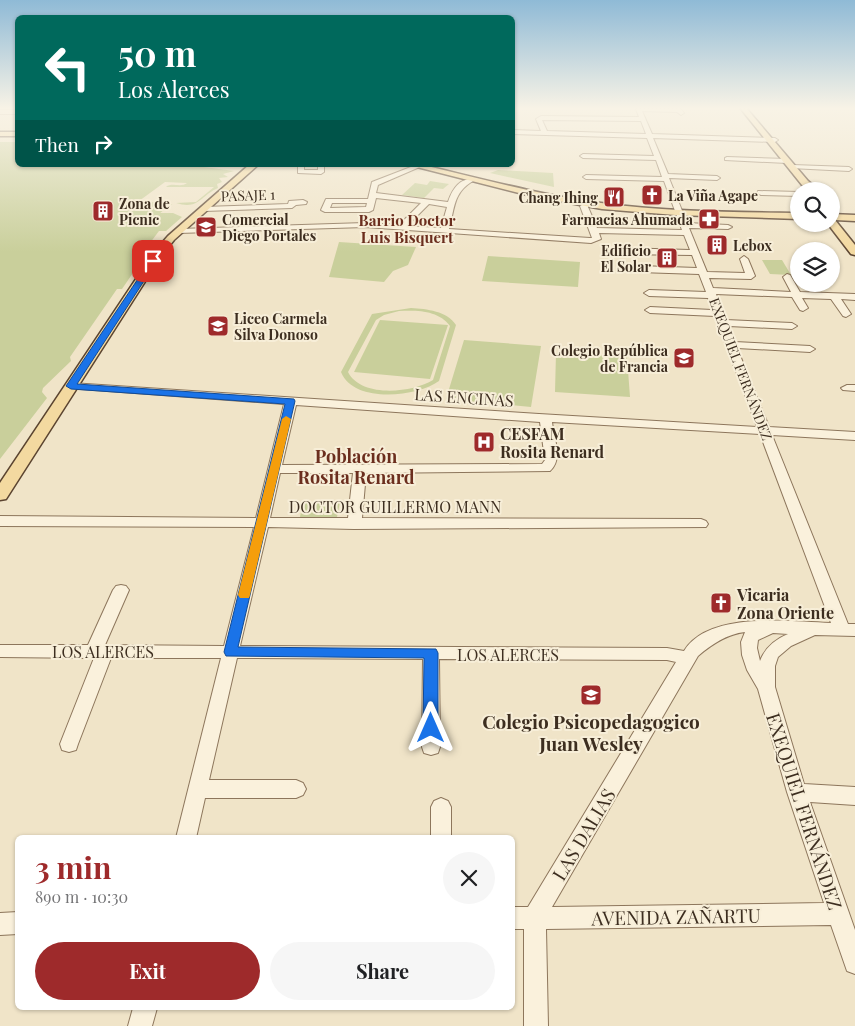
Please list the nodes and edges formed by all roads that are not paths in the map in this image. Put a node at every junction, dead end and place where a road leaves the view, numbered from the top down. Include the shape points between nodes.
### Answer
1 (616, 157) edge
2 (784, 157) edge
3 (658, 158) joint
4 (727, 159) dead end
5 (790, 164) junction
6 (252, 167) edge
7 (301, 167) edge
8 (414, 167) edge
9 (420, 167) edge
10 (447, 167) edge
11 (321, 168) edge
12 (659, 168) junction
13 (687, 169) dead end
14 (849, 169) dead end
15 (586, 177) dead end
16 (665, 178) junction
17 (717, 178) dead end
18 (471, 180) junction
19 (803, 182) edge
20 (761, 193) dead end
21 (790, 194) edge
22 (303, 202) dead end
23 (371, 202) junction
24 (427, 202) junction
25 (587, 204) junction
26 (452, 205) junction
27 (292, 206) junction
28 (790, 208) edge
29 (204, 209) junction
30 (678, 209) junction
31 (855, 209) edge
32 (840, 213) edge
33 (790, 215) edge
34 (840, 216) edge
35 (250, 217) dead end
36 (855, 218) edge
37 (840, 224) edge
38 (365, 226) junction
39 (728, 227) dead end
40 (290, 228) junction
41 (400, 228) junction
42 (840, 228) edge
43 (248, 229) junction
44 (179, 231) junction
45 (444, 231) junction
46 (688, 233) junction
47 (596, 234) junction
48 (613, 238) dead end
49 (855, 240) edge
50 (619, 251) dead end
51 (855, 252) edge
52 (744, 260) dead end
53 (640, 265) dead end
54 (702, 269) junction
55 (787, 277) dead end
56 (648, 278) dead end
57 (830, 292) edge
58 (649, 293) dead end
59 (711, 293) junction
60 (796, 294) junction
61 (833, 296) junction
62 (855, 297) edge
63 (803, 308) dead end
64 (650, 310) dead end
65 (846, 314) dead end
66 (721, 318) junction
67 (792, 326) dead end
68 (804, 339) dead end
69 (732, 345) junction
70 (813, 353) joint
71 (71, 386) junction
72 (291, 401) junction
73 (546, 419) junction
74 (766, 431) junction
75 (855, 436) edge
76 (549, 466) joint
77 (274, 469) junction
78 (360, 469) junction
79 (0, 495) edge
80 (0, 521) edge
81 (261, 524) junction
82 (354, 524) junction
83 (701, 524) dead end
84 (120, 590) dead end
85 (774, 628) junction
86 (812, 629) junction
87 (849, 630) edge
88 (0, 651) edge
89 (100, 651) junction
90 (230, 652) junction
91 (431, 653) junction
92 (772, 653) junction
93 (688, 658) junction
94 (766, 687) junction
95 (69, 744) dead end
96 (431, 747) dead end
97 (197, 789) junction
98 (296, 789) dead end
99 (797, 792) junction
100 (855, 796) edge
101 (441, 807) dead end
102 (187, 835) edge
103 (441, 835) edge
104 (839, 914) junction
105 (515, 918) edge
106 (535, 918) junction
107 (15, 923) edge
108 (0, 924) edge
109 (855, 963) edge
110 (144, 1010) edge
111 (140, 1026) edge
112 (536, 1026) edge

1 - 3 street
2 - 5 main road
3 - 12 street, EXEQUIEL FERNÁNDEZ
4 - 5 street
5 - 14 street
5 - 19 main road
6 - 29 main road
7 - 11 street via 300,172
8 - 23 street via 375,184
9 - 18 main road
10 - 30 main road via 593,198
12 - 13 street
12 - 16 street, EXEQUIEL FERNÁNDEZ
15 - 16 street
16 - 17 street
16 - 30 street, EXEQUIEL FERNÁNDEZ
18 - 25 main road
18 - 26 street via 457,190
20 - 21 street
22 - 27 street, PASAJE 1 via 292,203
23 - 23 street via 325,210 329,201
23 - 24 street
23 - 38 street
24 - 26 street
24 - 41 street
25 - 30 main road via 640,210
25 - 47 street via 584,206
26 - 45 street
27 - 29 street, PASAJE 1
27 - 40 street, PASAJE 1
28 - 30 main road
29 - 44 main road
30 - 33 main road
30 - 46 street, EXEQUIEL FERNÁNDEZ
31 - 32 main road
34 - 36 main road
35 - 43 street
37 - 49 main road
38 - 40 street
38 - 41 street
39 - 46 street
40 - 43 street
41 - 45 street
42 - 51 main road
43 - 44 street
44 - 71 main road via 158,254
45 - 47 street via 584,241
46 - 47 street
46 - 48 street
46 - 54 street, EXEQUIEL FERNÁNDEZ
50 - 54 street
52 - 54 street via 752,276
53 - 54 street
54 - 56 street
54 - 59 street, EXEQUIEL FERNÁNDEZ
55 - 60 street
57 - 61 street
58 - 59 street
59 - 60 street
59 - 66 street, EXEQUIEL FERNÁNDEZ
60 - 61 street
60 - 63 street
61 - 62 street
61 - 65 street
64 - 66 street
66 - 67 street
66 - 69 street, EXEQUIEL FERNÁNDEZ
68 - 70 street
69 - 70 street
69 - 74 street, EXEQUIEL FERNÁNDEZ
71 - 72 street, LAS ENCINAS
71 - 79 main road
72 - 73 street, LAS ENCINAS
72 - 77 street
73 - 74 street, LAS ENCINAS
73 - 76 street
74 - 75 street, LAS ENCINAS
74 - 87 street, EXEQUIEL FERNÁNDEZ
76 - 78 street
77 - 78 street
77 - 81 street
78 - 82 street
80 - 81 street, DOCTOR GUILLERMO MANN
81 - 82 street, DOCTOR GUILLERMO MANN
81 - 90 street
82 - 83 street, DOCTOR GUILLERMO MANN
84 - 89 street
85 - 86 street
85 - 92 street, EXEQUIEL FERNÁNDEZ via 781,635
85 - 93 street via 744,626 727,630 704,642
85 - 94 street, EXEQUIEL FERNÁNDEZ via 753,634 748,643 757,676
86 - 87 street
86 - 92 street via 785,642
88 - 89 street, LOS ALERCES
89 - 90 street, LOS ALERCES
89 - 95 street
90 - 91 street, LOS ALERCES
90 - 97 street
91 - 93 street, LOS ALERCES via 667,654
91 - 96 street
92 - 94 street, EXEQUIEL FERNÁNDEZ
93 - 106 street, LAS DALIAS
94 - 99 street, EXEQUIEL FERNÁNDEZ
97 - 98 street
97 - 102 street
99 - 100 street
99 - 104 street, EXEQUIEL FERNÁNDEZ
101 - 103 street
104 - 106 street, AVENIDA ZAÑARTU
104 - 109 street, EXEQUIEL FERNÁNDEZ
105 - 106 street, AVENIDA ZAÑARTU
106 - 112 street, LAS DALIAS
107 - 108 street
110 - 111 street

